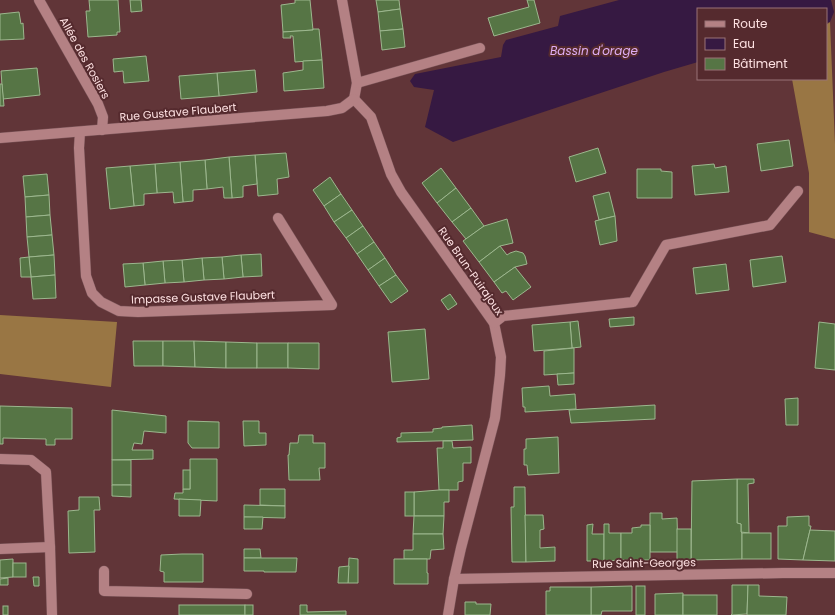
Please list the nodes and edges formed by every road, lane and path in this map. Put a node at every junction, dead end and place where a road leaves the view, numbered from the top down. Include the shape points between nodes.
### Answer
1 (39, 0) edge
2 (342, 0) edge
3 (480, 48) dead end
4 (357, 84) junction
5 (354, 99) junction
6 (102, 130) junction
7 (80, 132) junction
8 (0, 138) edge
9 (798, 191) dead end
10 (278, 218) dead end
11 (494, 323) junction
12 (0, 459) edge
13 (50, 547) junction
14 (0, 549) edge
15 (104, 571) dead end
16 (835, 573) edge
17 (454, 578) junction
18 (247, 594) dead end
19 (52, 615) edge
20 (448, 615) edge

1 - 6 street, Allée des Rosiers via 98,104 103,117
2 - 4 street
3 - 4 street
4 - 5 street
5 - 6 street, Rue Gustave Flaubert via 342,108 328,111
5 - 11 street, Rue Brun-Puirajoux via 371,117 391,174 401,192
6 - 7 street, Rue Gustave Flaubert
7 - 8 street, Rue Gustave Flaubert
7 - 10 street, Impasse Gustave Flaubert via 86,276 92,293 101,302 119,310 332,305
9 - 11 street via 770,225 666,245 634,302 503,316
11 - 17 street, Rue Brun-Puirajoux via 501,358 495,418
12 - 13 street via 31,460 46,472
13 - 14 street
13 - 19 street
15 - 18 street via 104,591
16 - 17 street, Rue Saint-Georges
17 - 20 street, Rue Brun-Puirajoux

